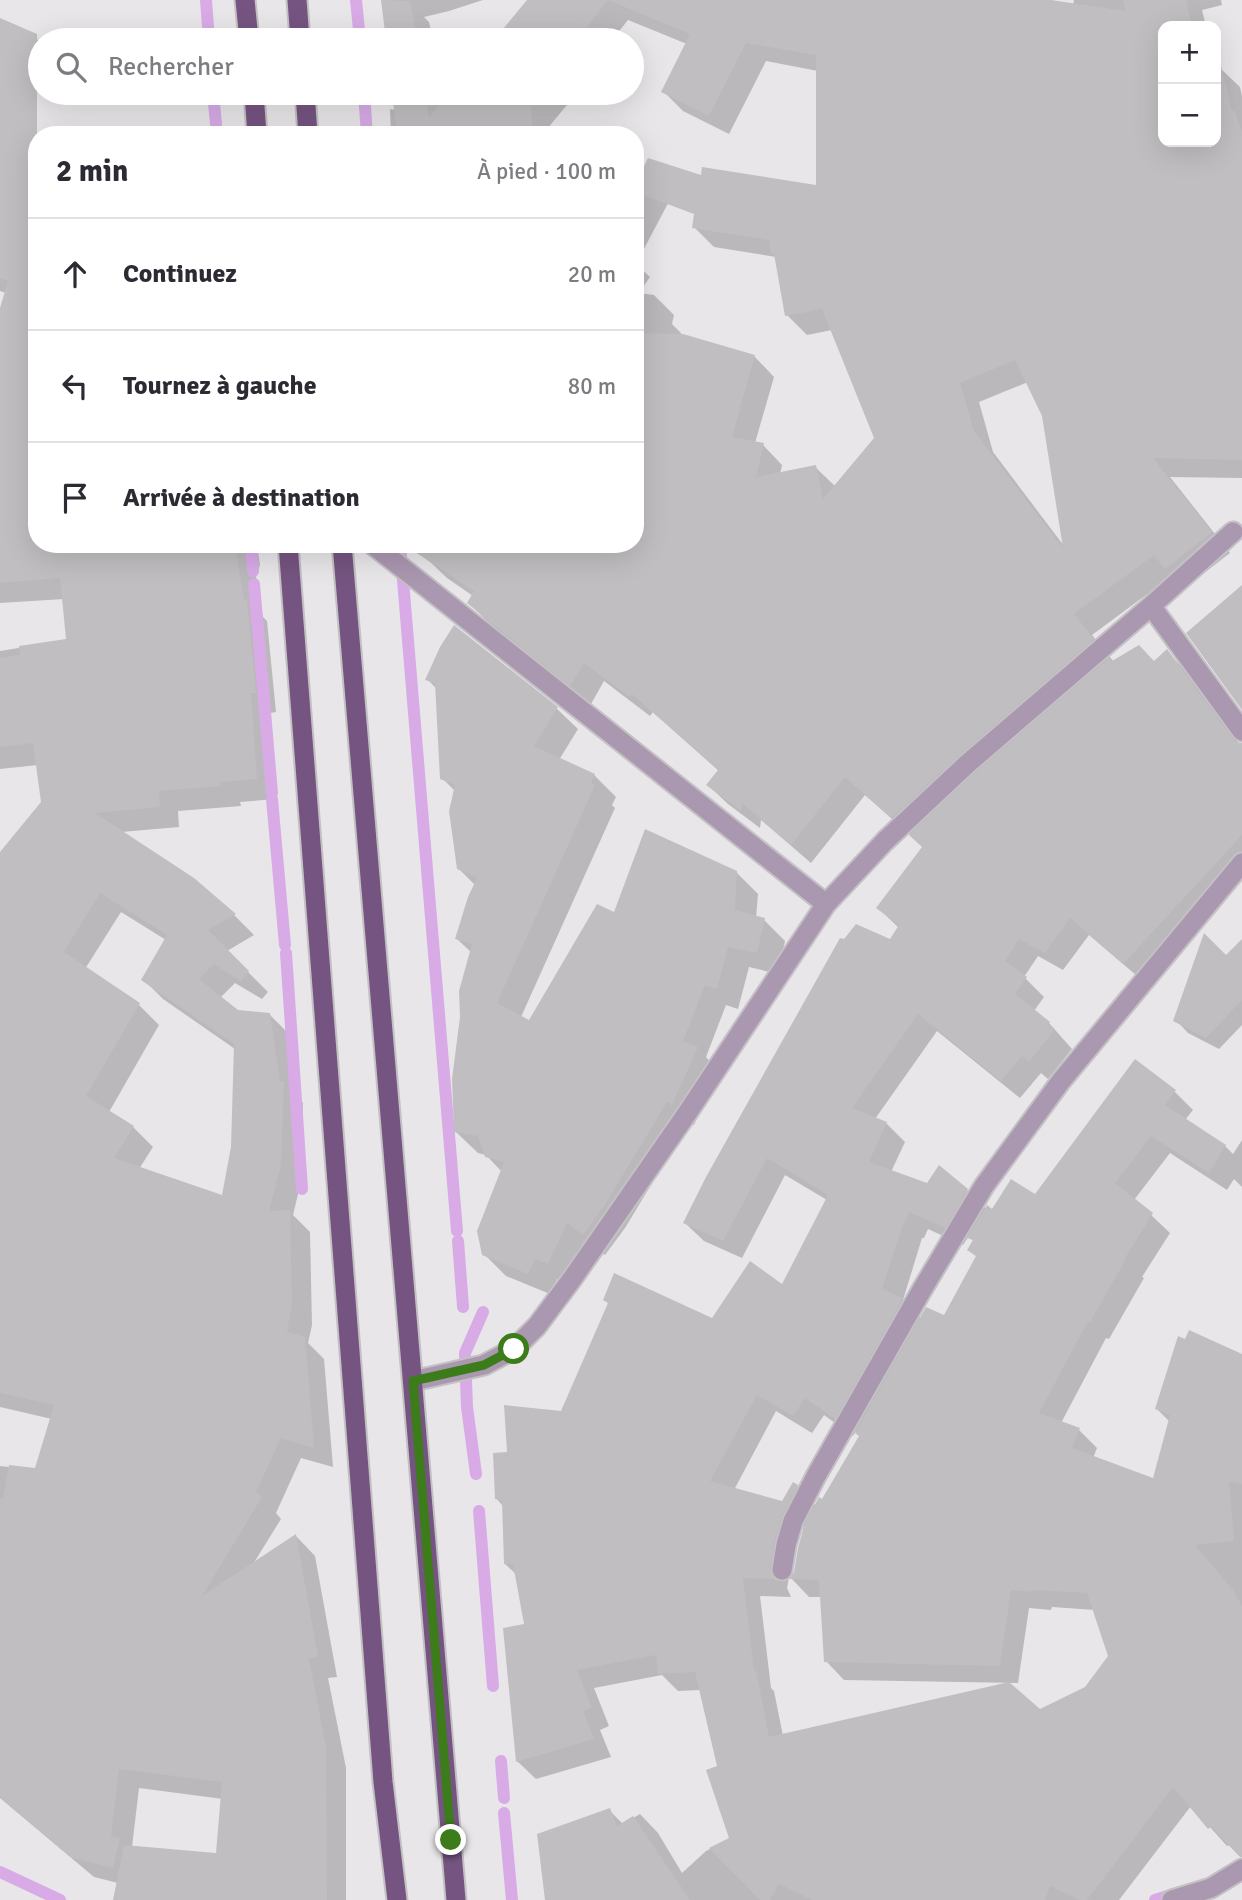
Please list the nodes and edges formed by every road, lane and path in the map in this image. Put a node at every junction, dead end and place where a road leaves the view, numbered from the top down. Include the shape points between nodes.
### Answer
1 (244, 0) edge
2 (297, 0) edge
3 (248, 28) edge
4 (299, 28) edge
5 (255, 105) edge
6 (306, 105) edge
7 (256, 126) edge
8 (307, 126) edge
9 (1233, 532) dead end
10 (289, 553) edge
11 (343, 553) edge
12 (383, 553) edge
13 (1151, 606) junction
14 (1242, 731) edge
15 (1242, 863) edge
16 (826, 904) junction
17 (413, 1381) junction
18 (782, 1570) dead end
19 (1242, 1869) edge
20 (397, 1900) edge
21 (456, 1900) edge
22 (1172, 1900) edge

1 - 3 main road
2 - 4 main road
5 - 7 main road
6 - 8 main road
9 - 13 street
10 - 20 main road via 383,1782
11 - 17 main road
12 - 16 street
13 - 14 street
13 - 16 street via 966,765
15 - 18 street via 1061,1081 984,1186 816,1476 793,1521
16 - 17 street via 688,1112 537,1326 514,1349 484,1365
17 - 21 main road
19 - 22 street via 1211,1888

